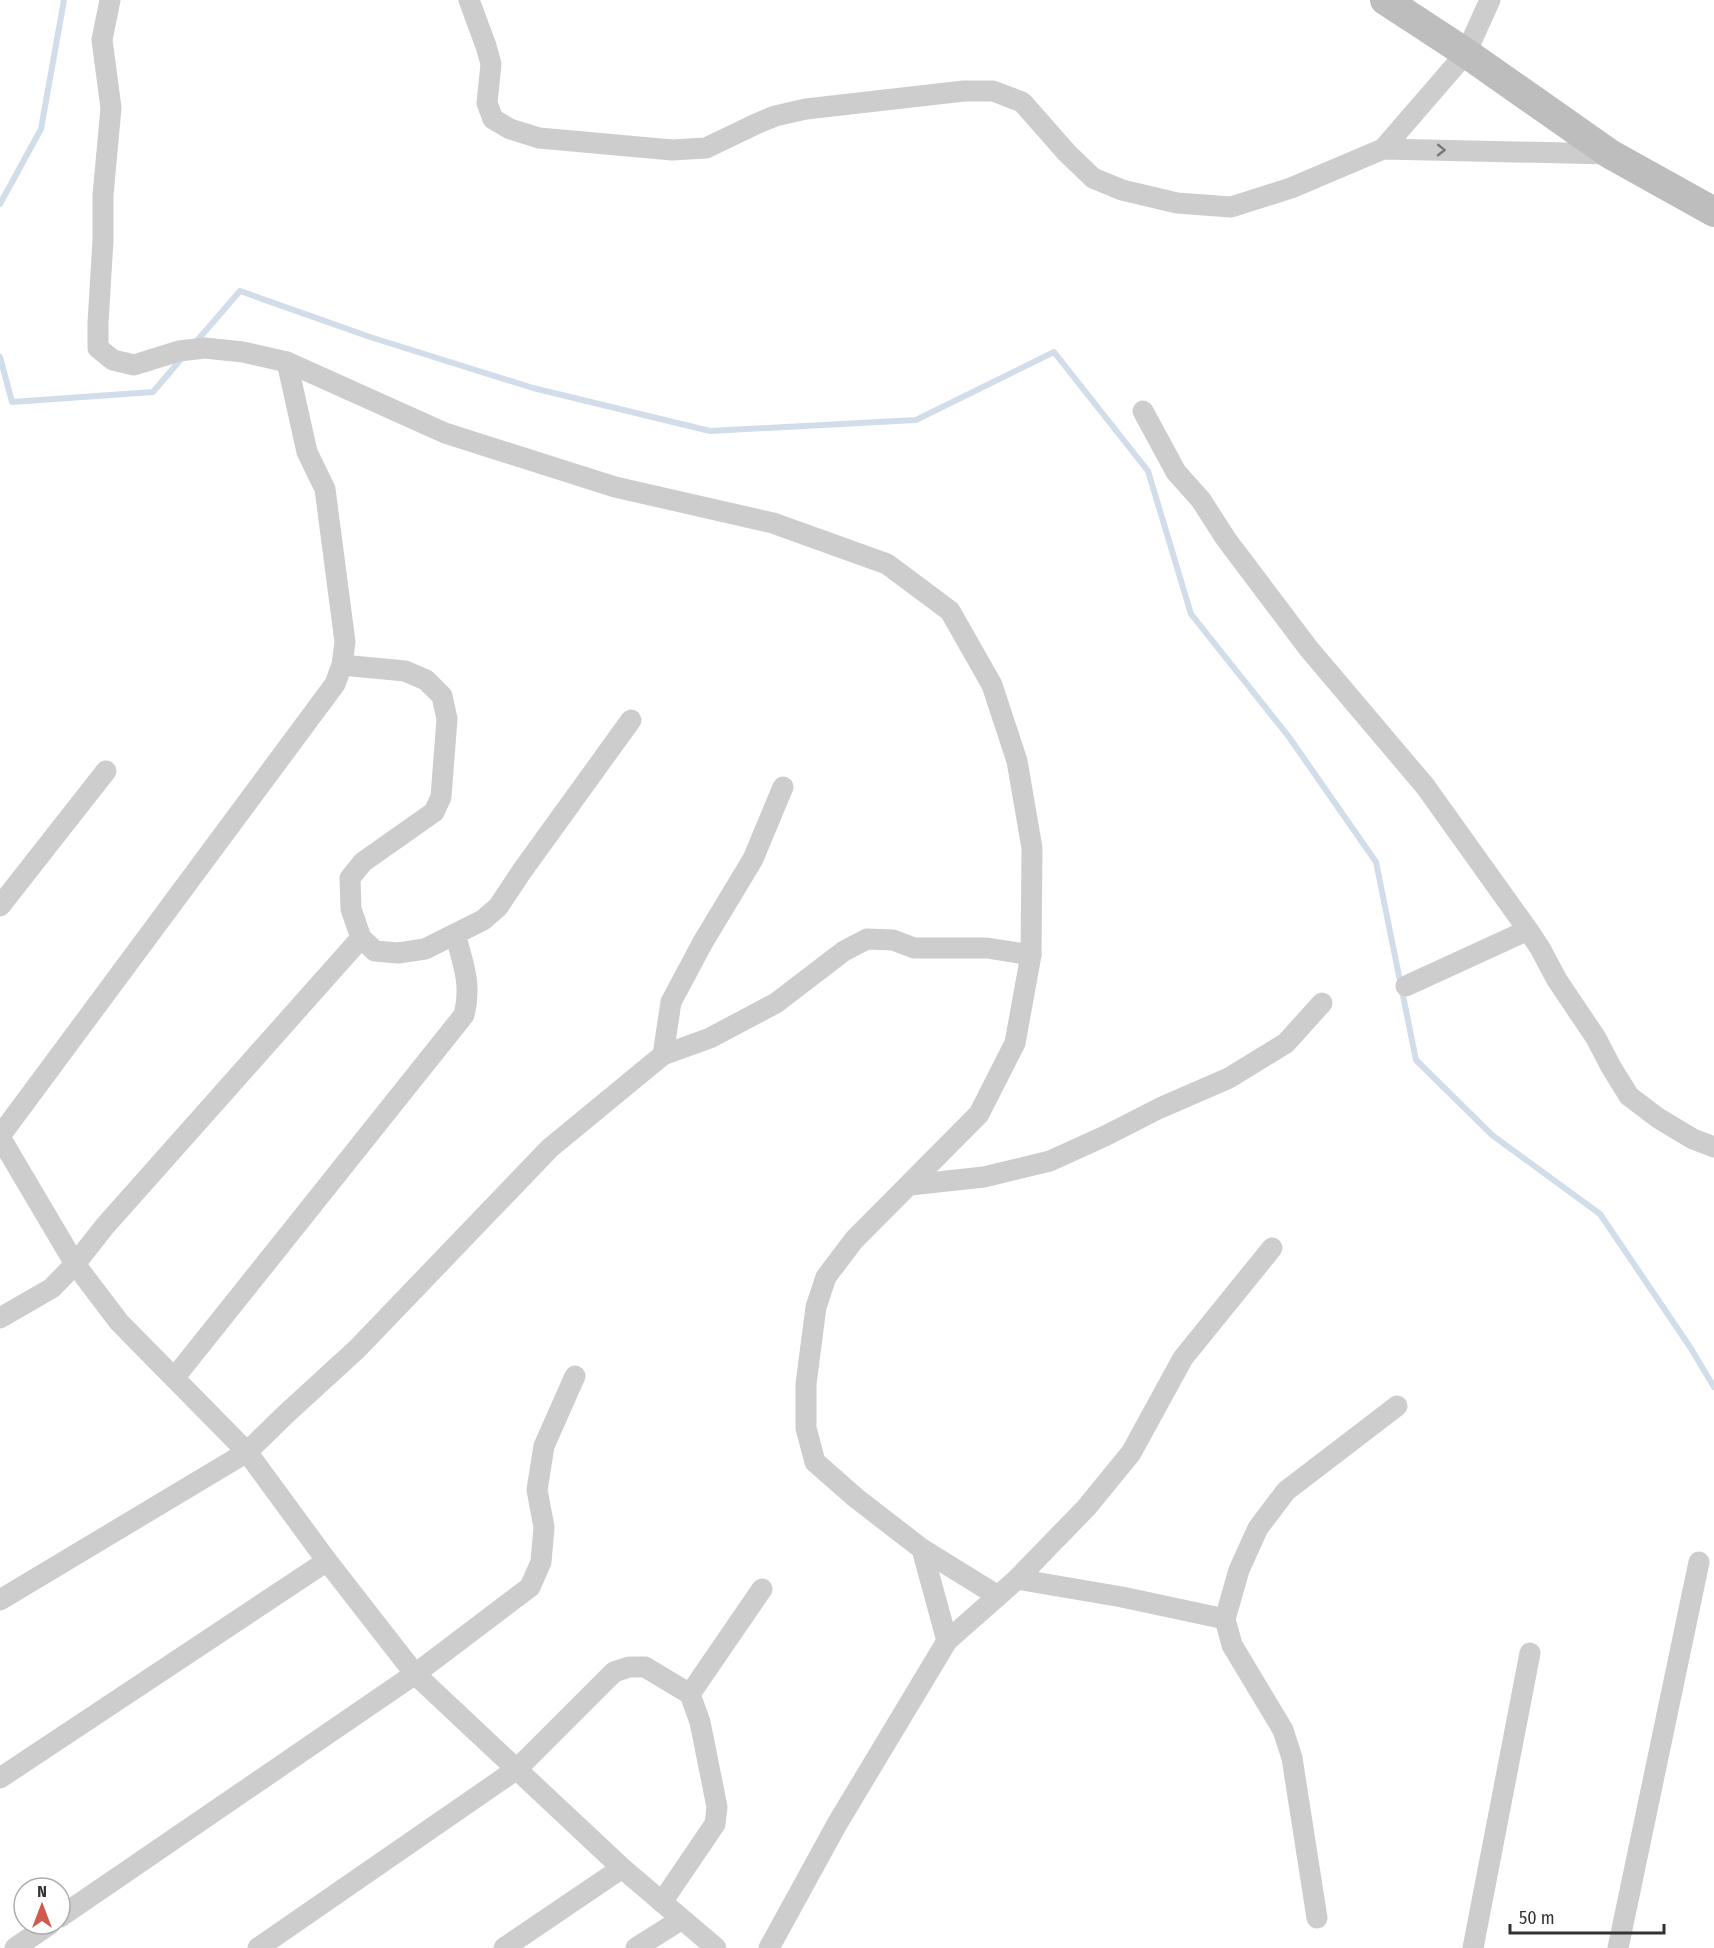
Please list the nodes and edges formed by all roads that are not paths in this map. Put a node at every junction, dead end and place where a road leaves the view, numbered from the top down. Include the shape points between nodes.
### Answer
1 (110, 0) edge
2 (470, 0) edge
3 (1385, 0) edge
4 (1490, 0) edge
5 (1466, 53) junction
6 (1383, 149) junction
7 (1610, 154) junction
8 (1714, 212) edge
9 (287, 362) junction
10 (1143, 411) dead end
11 (342, 665) junction
12 (631, 720) dead end
13 (106, 771) dead end
14 (783, 787) dead end
15 (0, 906) edge
16 (1528, 930) junction
17 (455, 934) junction
18 (361, 938) junction
19 (1031, 955) junction
20 (1406, 986) dead end
21 (1322, 1003) dead end
22 (663, 1055) junction
23 (0, 1136) edge
24 (1714, 1147) edge
25 (910, 1185) junction
26 (1272, 1248) dead end
27 (75, 1264) junction
28 (0, 1318) edge
29 (575, 1376) dead end
30 (175, 1377) junction
31 (1397, 1406) dead end
32 (247, 1452) junction
33 (922, 1549) junction
34 (327, 1561) junction
35 (1699, 1562) dead end
36 (1017, 1579) junction
37 (762, 1589) dead end
38 (998, 1596) junction
39 (0, 1600) edge
40 (1225, 1619) junction
41 (947, 1641) junction
42 (1530, 1653) dead end
43 (415, 1674) junction
44 (690, 1694) junction
45 (517, 1769) junction
46 (0, 1778) edge
47 (622, 1868) junction
48 (662, 1902) junction
49 (72, 1909) edge
50 (1317, 1918) dead end
51 (682, 1919) junction
52 (32, 1936) edge
53 (15, 1948) edge
54 (258, 1948) edge
55 (504, 1948) edge
56 (636, 1948) edge
57 (716, 1948) edge
58 (769, 1948) edge
59 (1473, 1948) edge
60 (1618, 1948) edge

1 - 9 street via 102,40 111,108 98,348 113,360 134,365 179,351 205,348
2 - 6 street via 491,64 488,103 493,118 510,129 539,138 672,150 706,148 775,116 806,109 993,91 1022,102 1093,178 1122,190 1177,203 1231,207 1291,188
3 - 5 street
4 - 5 street
5 - 6 street
5 - 7 street
6 -> 7 street
7 - 8 street
9 - 11 street via 307,452 325,489 345,642
9 - 19 street via 445,433 615,486 773,523 887,564 950,611 992,685 1017,760 1032,848
10 - 16 street via 1176,472 1201,500 1309,649 1425,786
11 - 18 street via 405,671 426,680 442,696 447,719 441,797 434,812 363,862 350,879 351,909
11 - 23 street via 335,684
12 - 17 street via 498,907 483,920
13 - 15 street
14 - 22 street via 753,859 671,1002
16 - 20 street
16 - 24 street via 1629,1096 1693,1140
17 - 18 street via 425,950 398,953 375,951
17 - 30 street via 468,982 464,1015
18 - 27 street
19 - 22 street via 987,948 914,948 893,940 867,939 843,951 776,1003 710,1038
19 - 25 street via 1015,1043 979,1114
21 - 25 street via 1286,1043 1229,1078 1050,1161 984,1177
22 - 32 street via 550,1148 357,1349
23 - 27 street
25 - 33 street via 854,1240 826,1277 816,1307 806,1384 806,1428 814,1462
26 - 36 street via 1183,1358 1131,1453 1086,1508
27 - 28 street via 52,1288
27 - 30 street via 119,1322
29 - 43 street via 544,1446 537,1490 544,1527 541,1562 530,1587
30 - 32 street
31 - 40 street via 1286,1491 1258,1528 1239,1570
32 - 34 street
32 - 39 street
33 - 38 street
33 - 41 street
34 - 43 street
34 - 46 street
35 - 60 street
36 - 38 street
36 - 40 street
37 - 44 street
38 - 41 street
40 - 50 street via 1232,1645 1283,1730 1292,1758
41 - 58 street via 837,1824
42 - 59 street
43 - 45 street
43 - 49 street
44 - 45 street via 645,1667 614,1672
44 - 48 street via 700,1722 717,1807 715,1824
45 - 47 street
45 - 54 street
47 - 48 street
47 - 55 street
48 - 51 street
51 - 56 street
51 - 57 street
52 - 53 street

